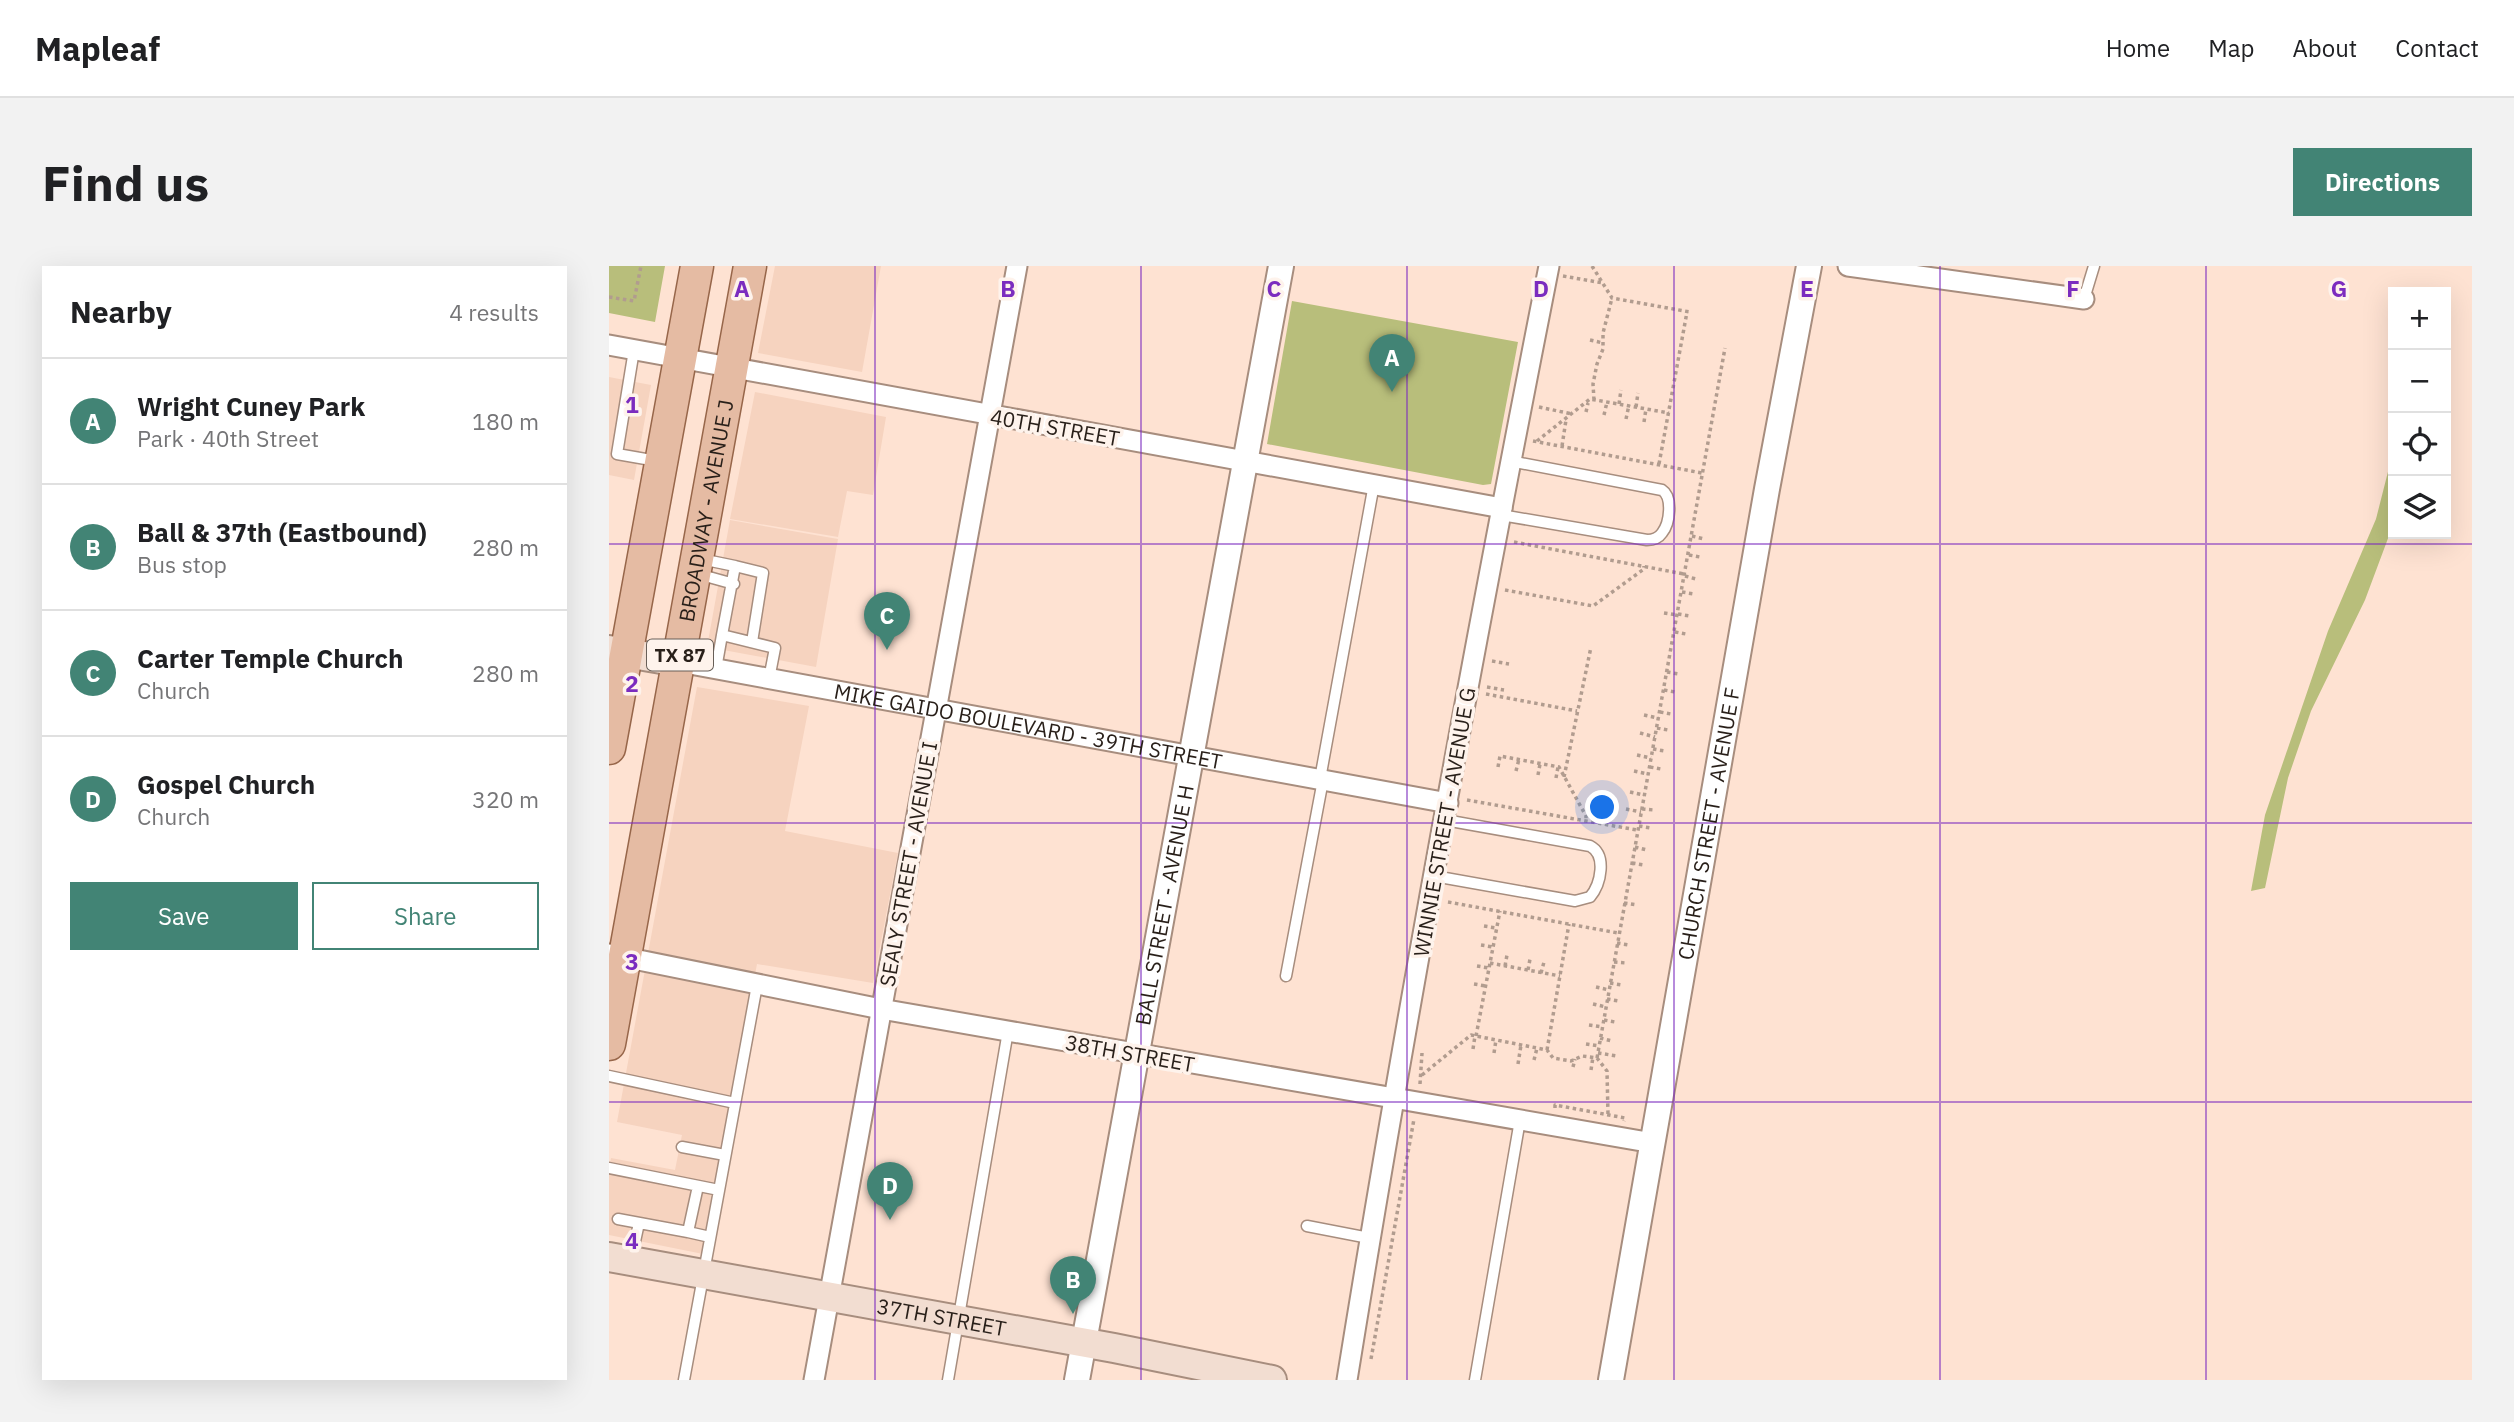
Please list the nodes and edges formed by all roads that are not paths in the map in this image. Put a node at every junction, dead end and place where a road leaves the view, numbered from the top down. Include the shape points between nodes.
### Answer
1 (697, 266) edge
2 (750, 266) edge
3 (1017, 266) edge
4 (1281, 266) edge
5 (1809, 266) edge
6 (1848, 266) edge
7 (2094, 266) edge
8 (1556, 271) edge
9 (2084, 299) joint
10 (609, 345) edge
11 (634, 350) junction
12 (680, 358) junction
13 (732, 368) junction
14 (990, 415) junction
15 (661, 461) junction
16 (1510, 461) junction
17 (1246, 462) junction
18 (1374, 484) junction
19 (1501, 512) junction
20 (696, 566) junction
21 (735, 566) junction
22 (733, 583) junction
23 (722, 635) junction
24 (752, 642) junction
25 (618, 651) edge
26 (679, 662) junction
27 (716, 669) junction
28 (769, 679) junction
29 (613, 703) edge
30 (936, 709) junction
31 (609, 748) edge
32 (1192, 756) junction
33 (1322, 780) junction
34 (1453, 808) junction
35 (1434, 876) junction
36 (617, 956) edge
37 (1286, 975) dead end
38 (757, 985) junction
39 (881, 1009) junction
40 (1007, 1031) junction
41 (609, 1044) edge
42 (1138, 1055) junction
43 (609, 1076) edge
44 (1395, 1099) junction
45 (735, 1103) junction
46 (1520, 1120) junction
47 (1653, 1143) junction
48 (682, 1147) dead end
49 (725, 1155) junction
50 (609, 1168) edge
51 (698, 1186) junction
52 (719, 1190) junction
53 (618, 1219) dead end
54 (639, 1223) junction
55 (1307, 1226) dead end
56 (688, 1232) junction
57 (710, 1237) junction
58 (1369, 1238) junction
59 (620, 1259) edge
60 (703, 1276) junction
61 (829, 1298) junction
62 (959, 1321) junction
63 (1084, 1343) junction
64 (1215, 1375) edge
65 (684, 1380) edge
66 (814, 1380) edge
67 (948, 1380) edge
68 (1077, 1380) edge
69 (1272, 1380) edge
70 (1347, 1380) edge
71 (1475, 1380) edge
72 (1611, 1380) edge

1 - 12 main road, TX 87
2 - 13 main road, BROADWAY - AVENUE J / TX 87
3 - 14 street, SEALY STREET - AVENUE I
4 - 17 street, BALL STREET - AVENUE H
5 - 47 street, CHURCH STREET - AVENUE F
6 - 9 street
7 - 9 lane
8 - 16 street, WINNIE STREET - AVENUE G
10 - 11 street, 40TH STREET
11 - 12 street, 40TH STREET
11 - 15 lane via 617,454
12 - 13 street, 40TH STREET
12 - 15 main road, TX 87
13 - 14 street, 40TH STREET
13 - 20 main road, BROADWAY - AVENUE J / TX 87
14 - 17 street, 40TH STREET
14 - 30 street, SEALY STREET - AVENUE I
15 - 25 main road, TX 87
16 - 19 street, WINNIE STREET - AVENUE G
16 - 19 lane via 1662,490 1669,501 1665,528 1657,538 1647,540
17 - 18 street, 40TH STREET
17 - 32 street, BALL STREET - AVENUE H
18 - 19 street, 40TH STREET
18 - 33 lane
19 - 34 street, WINNIE STREET - AVENUE G
20 - 21 lane
20 - 22 lane
20 - 26 main road, BROADWAY - AVENUE J / TX 87
21 - 22 lane
21 - 24 lane via 763,573
22 - 23 lane
23 - 24 lane
23 - 27 lane
24 - 28 lane via 775,648
25 - 26 main road, MIKE GAIDO BOULEVARD - 39TH STREET
25 - 29 main road, TX 87
26 - 27 street, MIKE GAIDO BOULEVARD - 39TH STREET
26 - 36 main road, BROADWAY - AVENUE J / TX 87
27 - 28 street, MIKE GAIDO BOULEVARD - 39TH STREET
28 - 30 street, MIKE GAIDO BOULEVARD - 39TH STREET
29 - 31 main road, TX 87
30 - 32 street, MIKE GAIDO BOULEVARD - 39TH STREET
30 - 39 street, SEALY STREET - AVENUE I
32 - 33 street, MIKE GAIDO BOULEVARD - 39TH STREET
32 - 42 street, BALL STREET - AVENUE H
33 - 34 street, MIKE GAIDO BOULEVARD - 39TH STREET
33 - 37 lane
34 - 35 street, WINNIE STREET - AVENUE G
34 - 35 lane via 1594,848 1601,860 1597,885 1590,897 1575,901
35 - 44 street, WINNIE STREET - AVENUE G
36 - 38 street, 38TH STREET
36 - 41 main road, BROADWAY - AVENUE J / TX 87
38 - 39 street, 38TH STREET
38 - 45 lane
39 - 40 street, 38TH STREET
39 - 61 street, SEALY STREET - AVENUE I
40 - 42 street, 38TH STREET
40 - 62 lane
42 - 44 street, 38TH STREET
42 - 63 street, BALL STREET - AVENUE H
43 - 45 lane
44 - 46 street, 38TH STREET
44 - 58 street, WINNIE STREET - AVENUE G
45 - 49 lane
46 - 47 street, 38TH STREET
46 - 71 lane
47 - 72 street, CHURCH STREET - AVENUE F
48 - 49 lane
49 - 52 lane
50 - 51 lane
51 - 52 lane
51 - 56 lane
52 - 57 lane
53 - 54 lane
54 - 56 lane
54 - 59 lane
55 - 58 lane
56 - 57 lane
57 - 60 lane
58 - 70 street, WINNIE STREET - AVENUE G
59 - 60 main road, 37TH STREET
60 - 61 main road, 37TH STREET
60 - 65 lane
61 - 62 main road, 37TH STREET
61 - 66 street, SEALY STREET - AVENUE I
62 - 63 main road, 37TH STREET
62 - 67 lane
63 - 64 main road, 37TH STREET
63 - 68 street, BALL STREET - AVENUE H
64 - 69 main road, 37TH STREET

